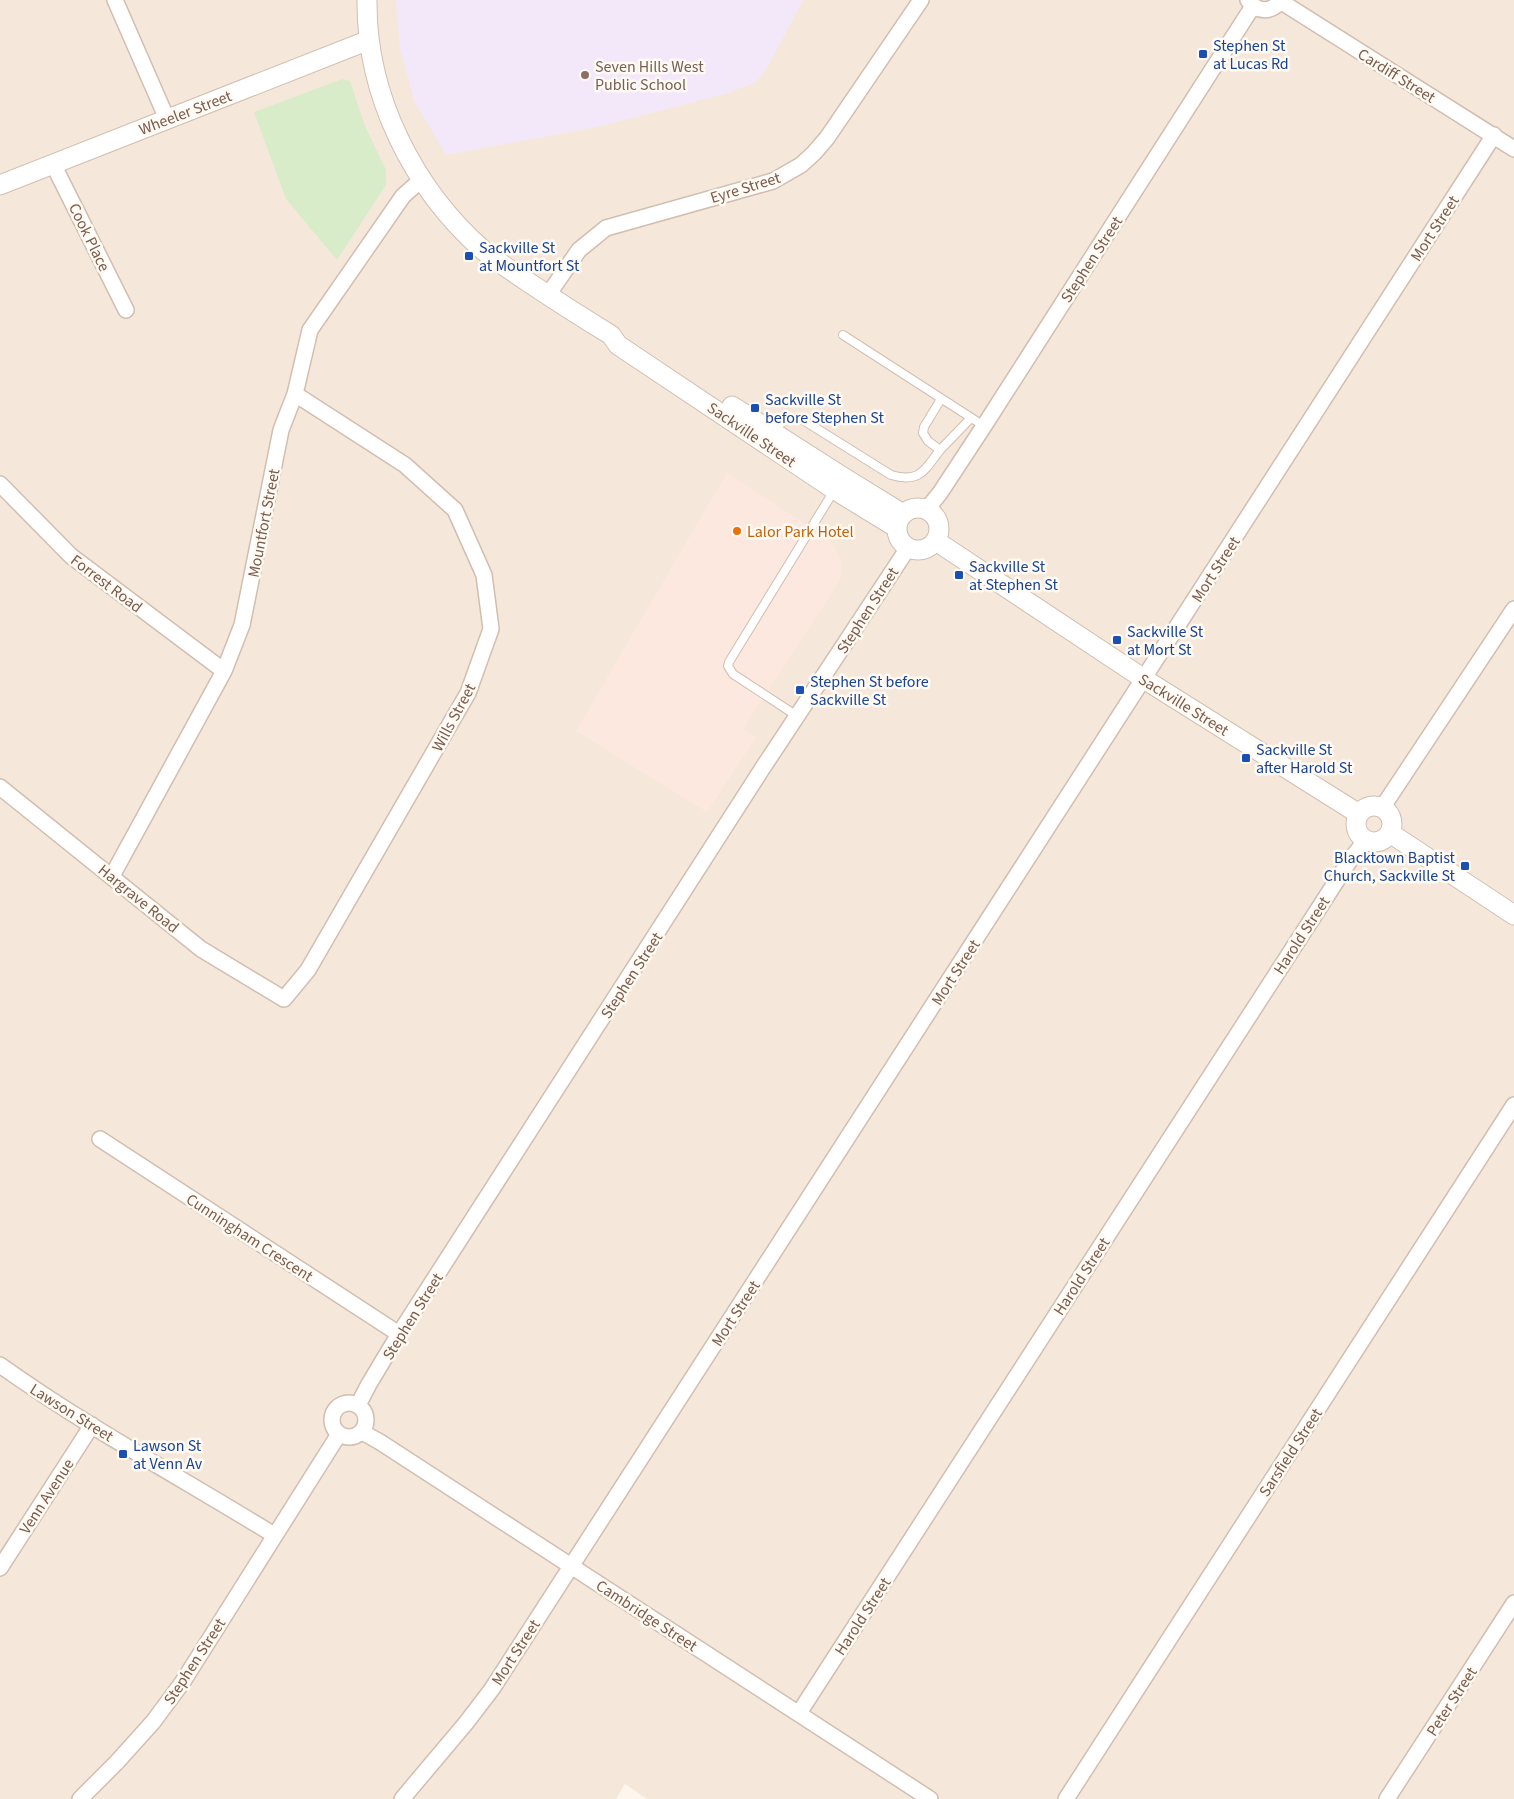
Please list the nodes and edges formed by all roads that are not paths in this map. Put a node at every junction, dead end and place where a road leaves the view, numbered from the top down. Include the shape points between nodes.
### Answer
1 (115, 0) edge
2 (367, 0) edge
3 (920, 0) edge
4 (1281, 1) edge
5 (1251, 3) edge
6 (369, 40) junction
7 (167, 119) junction
8 (1494, 136) junction
9 (1514, 148) edge
10 (53, 164) junction
11 (422, 179) junction
12 (0, 185) edge
13 (548, 295) junction
14 (126, 310) dead end
15 (611, 335) junction
16 (843, 335) dead end
17 (295, 394) junction
18 (941, 399) junction
19 (977, 422) junction
20 (772, 431) junction
21 (940, 450) junction
22 (0, 484) edge
23 (839, 484) junction
24 (927, 509) junction
25 (900, 521) junction
26 (936, 541) junction
27 (908, 548) junction
28 (1514, 609) edge
29 (224, 672) junction
30 (1144, 679) junction
31 (797, 716) junction
32 (0, 787) edge
33 (1382, 808) junction
34 (1359, 814) junction
35 (1390, 833) junction
36 (1366, 840) junction
37 (112, 876) junction
38 (1514, 915) edge
39 (284, 999) joint
40 (1514, 1105) edge
41 (100, 1139) dead end
42 (399, 1334) junction
43 (0, 1364) edge
44 (358, 1405) junction
45 (92, 1425) junction
46 (362, 1432) junction
47 (339, 1434) junction
48 (274, 1535) junction
49 (571, 1566) junction
50 (0, 1568) edge
51 (1514, 1603) edge
52 (800, 1713) junction
53 (80, 1799) edge
54 (402, 1799) edge
55 (930, 1799) edge
56 (1066, 1799) edge
57 (1387, 1799) edge

1 - 7 street
2 - 6 street, Sackville Street
3 - 13 street, Eyre Street via 827,138 801,165 773,181 606,228 579,250
4 - 5 street via 1265,10
4 - 8 street, Cardiff Street
5 - 19 street, Stephen Street
6 - 7 street, Wheeler Street
6 - 11 street, Sackville Street via 389,114
7 - 10 street, Wheeler Street
8 - 9 street, Cardiff Street
8 - 30 street, Mort Street
10 - 12 street, Wheeler Street
10 - 14 street, Cook Place
11 - 13 street, Sackville Street via 474,242
11 - 17 street, Mountfort Street via 403,196 310,330
13 - 15 street, Sackville Street
15 - 20 street, Sackville Street via 623,337
15 - 23 street, Sackville Street via 618,345
16 - 18 lane
17 - 29 street, Mountfort Street via 282,430 242,625
17 - 39 street, Wills Street via 405,465 455,510 484,575 491,629 468,693 308,970
18 - 19 lane
18 - 21 lane via 923,432 928,441
19 - 21 lane
19 - 24 street, Stephen Street via 940,493
20 - 21 lane via 789,418 803,420 891,475 903,478 914,478 922,473
20 - 23 street, Sackville Street
22 - 29 street, Forrest Road via 71,556
23 - 25 street, Sackville Street
23 - 31 lane via 728,666 733,674
24 - 25 street via 914,508
24 - 26 street via 939,523
25 - 27 street via 900,540
26 - 27 street via 926,549
26 - 30 street, Sackville Street
27 - 31 street, Stephen Street
28 - 33 street
29 - 37 street, Mountfort Street
30 - 34 street, Sackville Street
30 - 49 street, Mort Street
31 - 42 street, Stephen Street
32 - 37 street, Hargrave Road
33 - 34 street via 1367,808
33 - 35 street via 1392,822
34 - 36 street via 1357,829
35 - 36 street via 1377,842
35 - 38 street
36 - 52 street, Harold Street via 1350,860
37 - 39 street, Hargrave Road via 201,949
40 - 56 street, Sarsfield Street
41 - 42 street, Cunningham Crescent
42 - 44 street, Stephen Street
43 - 45 street, Lawson Street
44 - 46 street via 366,1418
44 - 47 street via 342,1404 334,1411 333,1428
45 - 48 street, Lawson Street
45 - 50 street, Venn Avenue
46 - 47 street via 350,1438
46 - 49 street, Cambridge Street
47 - 48 street, Stephen Street
48 - 53 street, Stephen Street via 182,1682 153,1722
49 - 52 street, Cambridge Street
49 - 54 street, Mort Street via 492,1689
51 - 57 street, Peter Street
52 - 55 street, Cambridge Street

